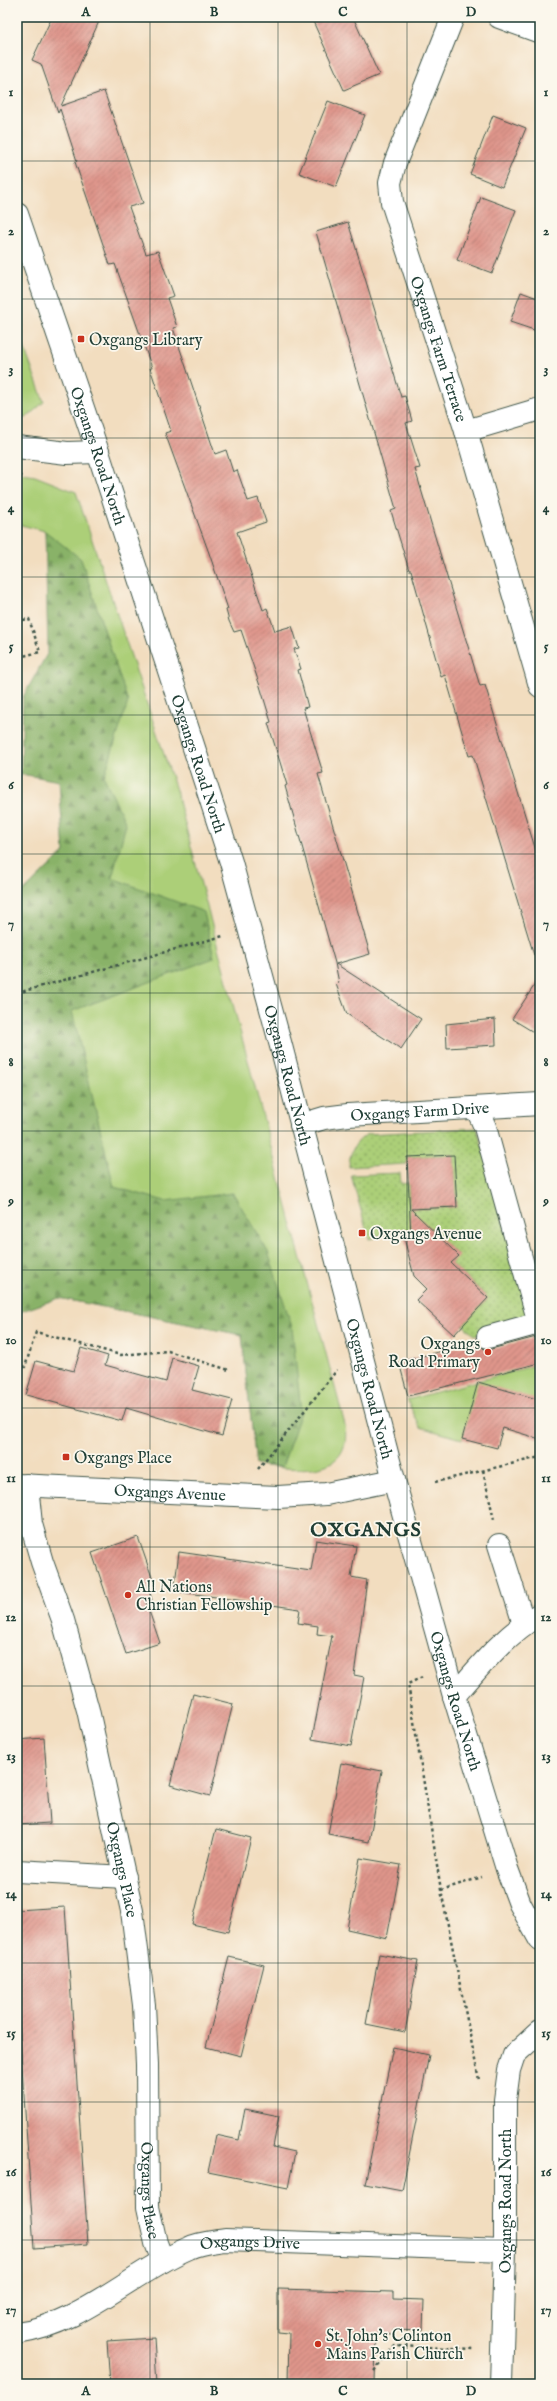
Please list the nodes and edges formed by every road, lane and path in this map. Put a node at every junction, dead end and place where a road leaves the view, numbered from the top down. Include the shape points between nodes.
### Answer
1 (453, 17) edge
2 (499, 17) edge
3 (540, 32) edge
4 (18, 222) edge
5 (540, 409) edge
6 (466, 431) junction
7 (17, 447) edge
8 (98, 452) junction
9 (17, 621) edge
10 (17, 668) edge
11 (540, 686) edge
12 (225, 942) dead end
13 (17, 993) edge
14 (540, 1104) edge
15 (478, 1109) junction
16 (301, 1125) junction
17 (488, 1337) dead end
18 (358, 1344) junction
19 (17, 1365) edge
20 (229, 1370) dead end
21 (540, 1457) edge
22 (483, 1470) junction
23 (394, 1480) junction
24 (435, 1482) dead end
25 (22, 1485) edge
26 (238, 1494) junction
27 (500, 1545) joint
28 (532, 1619) edge
29 (447, 1664) junction
30 (454, 1696) junction
31 (507, 1869) junction
32 (17, 1872) edge
33 (125, 1877) junction
34 (441, 1890) junction
35 (540, 1940) edge
36 (540, 2031) edge
37 (505, 2100) junction
38 (504, 2250) junction
39 (163, 2261) junction
40 (17, 2333) edge
41 (502, 2350) junction
42 (374, 2371) dead end
43 (501, 2384) edge

1 - 6 street, Oxgangs Farm Terrace via 395,163 390,183 392,202
2 - 3 street
4 - 8 street, Oxgangs Road North
5 - 6 street
6 - 11 street, Oxgangs Farm Terrace
7 - 8 street via 67,453
8 - 16 street, Oxgangs Road North via 231,862
9 - 10 path via 29,619 40,652 19,658
12 - 13 path via 223,935
14 - 15 street, Oxgangs Farm Drive
15 - 16 street, Oxgangs Farm Drive via 348,1115 324,1118
15 - 17 street via 485,1126 539,1323
16 - 18 street, Oxgangs Road North
18 - 23 street, Oxgangs Road North
18 - 26 path
19 - 20 path via 25,1367 36,1332 121,1355 168,1351
21 - 22 path
22 - 24 path
22 - 27 path
23 - 26 street, Oxgangs Avenue via 346,1491 304,1496
23 - 29 street, Oxgangs Road North
25 - 26 street, Oxgangs Avenue
25 - 33 street, Oxgangs Place via 42,1562 63,1620 88,1710
27 - 28 street
28 - 30 street via 492,1653
29 - 30 street, Oxgangs Road North
29 - 34 path via 408,1684
30 - 31 street, Oxgangs Road North
31 - 34 path
31 - 35 street, Oxgangs Road North via 520,1904
32 - 33 street
33 - 39 street, Oxgangs Place via 138,1947 144,2005 148,2207
34 - 37 path via 485,2100
36 - 37 street, Oxgangs Road North via 514,2055
37 - 38 street, Oxgangs Road North
38 - 39 street, Oxgangs Drive via 225,2240 190,2247
38 - 41 street, Oxgangs Road North
39 - 40 street, Oxgangs Drive via 94,2304 38,2330
41 - 42 path via 396,2346
41 - 43 street, Oxgangs Road North

